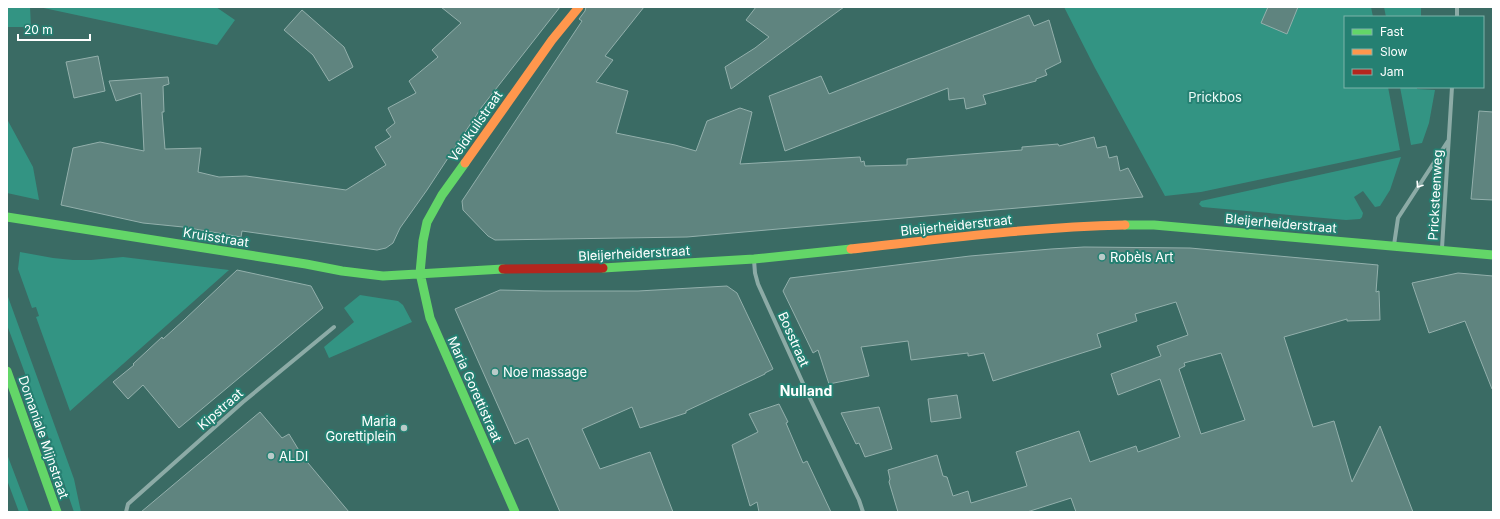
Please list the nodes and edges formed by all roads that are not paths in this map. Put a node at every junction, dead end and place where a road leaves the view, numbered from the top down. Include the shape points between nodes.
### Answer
1 (579, 7) edge
2 (1452, 88) edge
3 (1448, 141) junction
4 (7, 217) edge
5 (1394, 246) junction
6 (1442, 250) junction
7 (1493, 255) edge
8 (754, 259) junction
9 (420, 273) junction
10 (334, 327) dead end
11 (7, 371) edge
12 (57, 512) edge
13 (126, 512) edge
14 (515, 512) edge
15 (863, 512) edge

1 - 9 street, Veldkuilstraat via 552,40 442,195 427,222 422,241
2 - 3 street, Pricksteenweg
3 -> 5 street, Pricksteenweg via 1398,218
3 - 6 street, Pricksteenweg
4 - 9 street, Kruisstraat via 365,274 384,276
5 - 6 street, Bleijerheiderstraat
5 - 8 street, Bleijerheiderstraat via 1154,225 1094,226 1014,231
6 - 7 street, Bleijerheiderstraat
8 - 9 street, Bleijerheiderstraat via 603,268 488,269
8 - 15 street, Bosstraat via 758,284
9 - 14 street, Maria Gorettistraat via 430,318
10 - 13 street, Kipstraat via 128,504
11 - 12 street, Domaniale Mijnstraat

